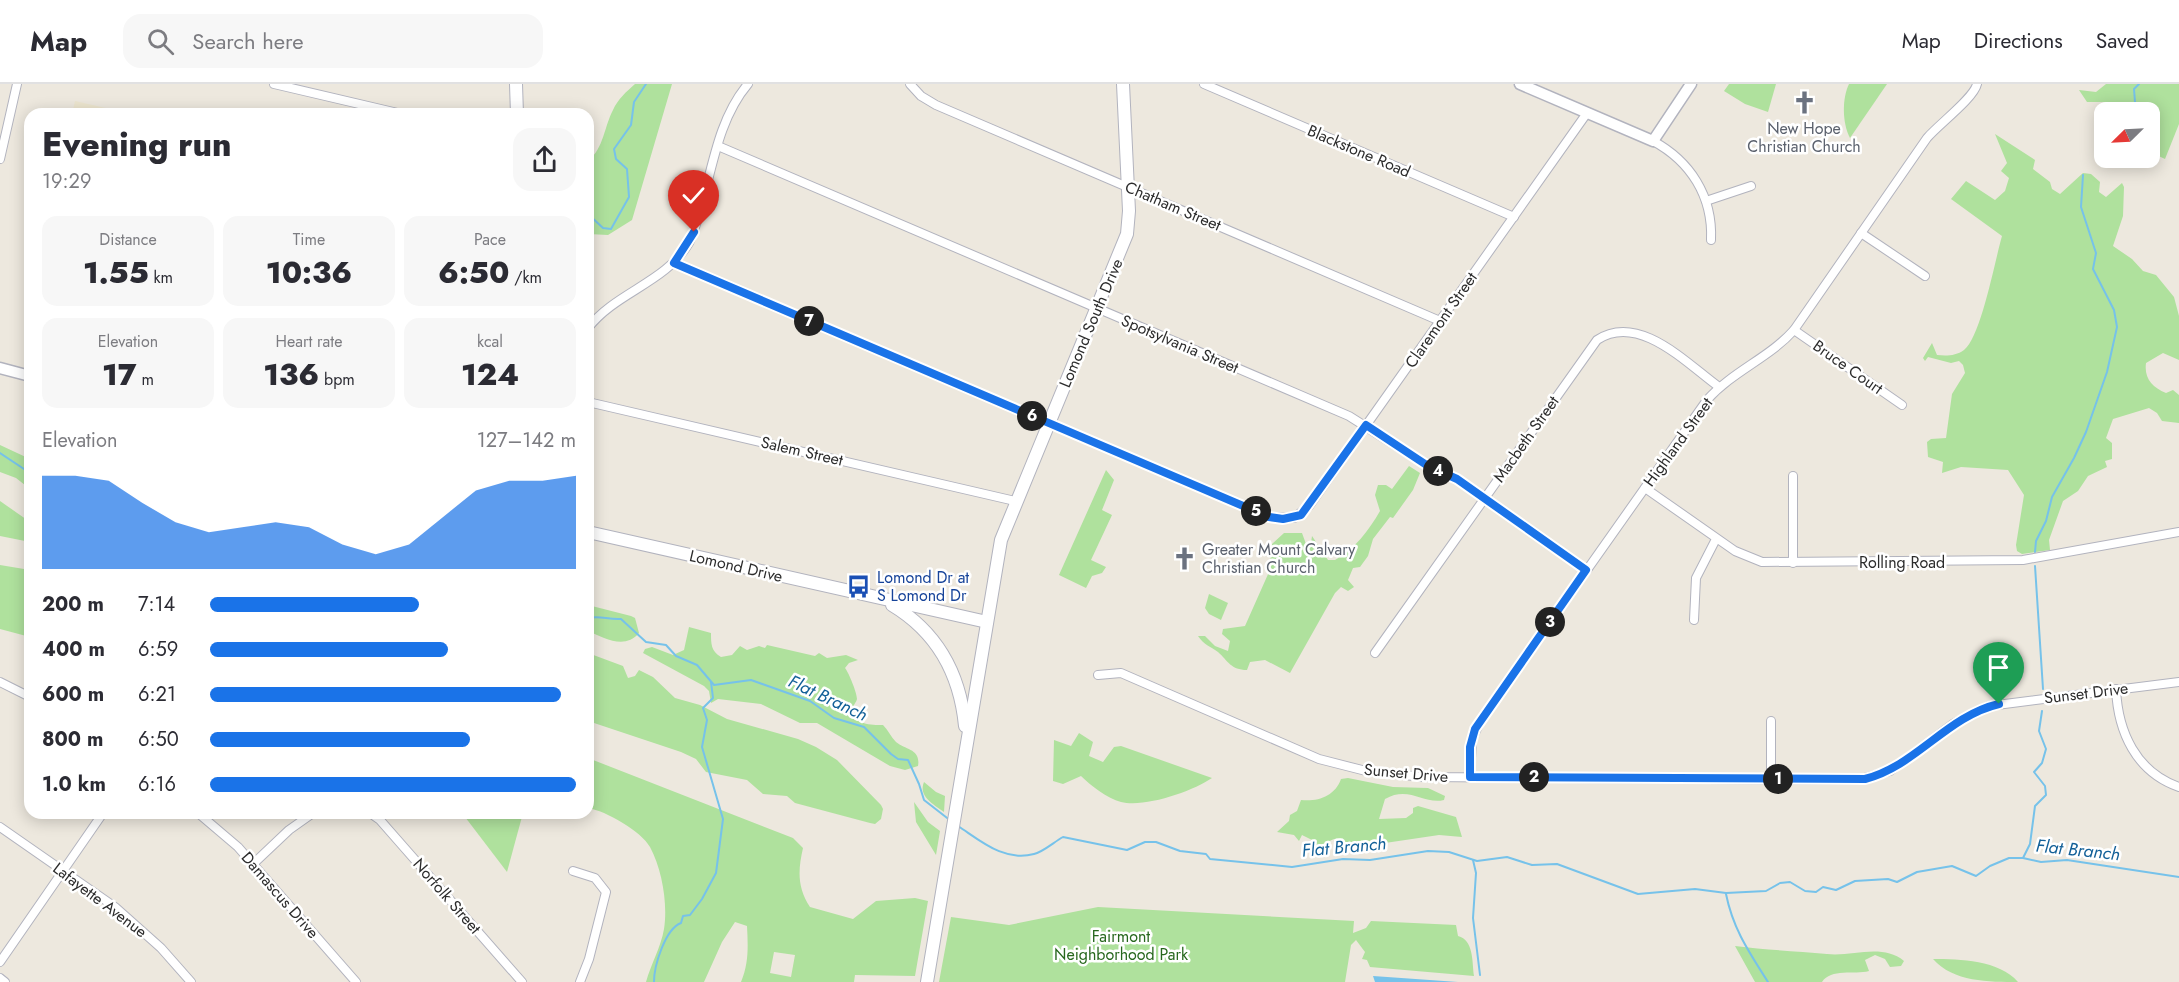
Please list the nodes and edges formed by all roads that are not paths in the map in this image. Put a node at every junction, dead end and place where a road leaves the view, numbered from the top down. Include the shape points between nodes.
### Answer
1 (17, 84) edge
2 (274, 84) edge
3 (516, 84) edge
4 (748, 84) edge
5 (910, 84) edge
6 (1123, 84) edge
7 (1204, 84) edge
8 (1520, 84) edge
9 (1690, 84) edge
10 (1977, 84) edge
11 (376, 108) edge
12 (517, 108) edge
13 (1587, 113) junction
14 (1653, 141) junction
15 (718, 146) junction
16 (0, 159) edge
17 (1127, 186) junction
18 (1751, 186) dead end
19 (1706, 201) junction
20 (1514, 217) junction
21 (1861, 233) junction
22 (1711, 240) dead end
23 (674, 263) junction
24 (1925, 276) dead end
25 (1097, 309) junction
26 (1440, 321) junction
27 (594, 322) edge
28 (1794, 330) junction
29 (0, 368) edge
30 (24, 374) edge
31 (1719, 387) junction
32 (594, 403) edge
33 (1902, 405) dead end
34 (1048, 423) junction
35 (1366, 425) junction
36 (1793, 476) dead end
37 (1645, 488) junction
38 (1485, 498) junction
39 (1015, 501) junction
40 (2179, 532) edge
41 (594, 533) edge
42 (1716, 539) junction
43 (1793, 563) junction
44 (1586, 570) junction
45 (884, 599) junction
46 (1694, 620) dead end
47 (987, 622) junction
48 (1376, 653) dead end
49 (1098, 675) dead end
50 (0, 682) edge
51 (2179, 682) edge
52 (2116, 689) junction
53 (24, 694) edge
54 (1772, 721) dead end
55 (966, 743) junction
56 (1470, 777) junction
57 (1771, 779) junction
58 (2179, 787) edge
59 (99, 819) edge
60 (205, 819) edge
61 (305, 819) edge
62 (379, 819) edge
63 (0, 827) edge
64 (253, 864) junction
65 (63, 871) junction
66 (573, 871) dead end
67 (0, 962) edge
68 (0, 978) edge
69 (5, 982) edge
70 (191, 982) edge
71 (356, 982) edge
72 (522, 982) edge
73 (580, 982) edge
74 (927, 982) edge

1 - 16 street
2 - 11 street
3 - 12 main road
4 - 15 street via 731,108
5 - 17 street, Chatham Street via 936,105
6 - 17 main road, Lomond South Drive
7 - 20 street, Blackstone Road
8 - 13 street
9 - 14 street
10 - 21 street, Highland Street via 1974,92 1927,138
13 - 14 street
13 - 20 street, Claremont Street
14 - 19 street via 1682,161
15 - 23 street via 694,232
15 - 25 street, Spotsylvania Street
17 - 25 main road, Lomond South Drive via 1125,240
17 - 26 street, Chatham Street
18 - 19 street
19 - 22 street
20 - 26 street, Claremont Street
21 - 24 street
21 - 28 street, Highland Street
23 - 27 street
23 - 34 street
25 - 34 main road, Lomond South Drive
25 - 35 street, Spotsylvania Street
26 - 35 street, Claremont Street
28 - 31 street, Highland Street
28 - 33 street, Bruce Court
29 - 30 street
31 - 37 street, Highland Street
31 - 38 street, Macbeth Street via 1648,337 1626,331 1604,335 1591,346
32 - 39 street, Salem Street
34 - 35 street, Claremont Street via 1269,517 1289,519 1301,515 1309,506
34 - 39 main road, Lomond South Drive
35 - 38 street, Spotsylvania Street
36 - 43 street
37 - 42 street, Rolling Road
37 - 44 street, Highland Street
38 - 44 street, Spotsylvania Street
38 - 48 street, Macbeth Street
39 - 47 main road, Lomond South Drive via 1001,540
40 - 43 street, Rolling Road via 2023,560
41 - 45 main road, Lomond Drive
42 - 43 street, Rolling Road via 1754,561
42 - 46 street via 1696,578
44 - 56 street, Highland Street via 1475,729 1470,747
45 - 47 main road, Lomond Drive
45 - 55 main road, Lomond Drive via 924,630 948,661 961,693
47 - 55 main road, Lomond Drive
49 - 56 street, Sunset Drive via 1121,673 1295,750 1350,768 1398,775
50 - 53 street
51 - 52 street, Sunset Drive
52 - 57 street, Sunset Drive via 2012,702 1980,710 1878,776 1857,780
52 - 58 street via 2124,731 2137,758 2159,779
54 - 57 street
55 - 74 main road, Lomond Drive
56 - 57 street, Sunset Drive
59 - 65 street
60 - 64 street, Damascus Drive
61 - 64 street
62 - 72 street, Norfolk Street
63 - 65 street, Lafayette Avenue
64 - 71 street, Damascus Drive
65 - 67 street
65 - 70 street, Lafayette Avenue via 139,927
66 - 73 street via 595,878 606,892
68 - 69 street

